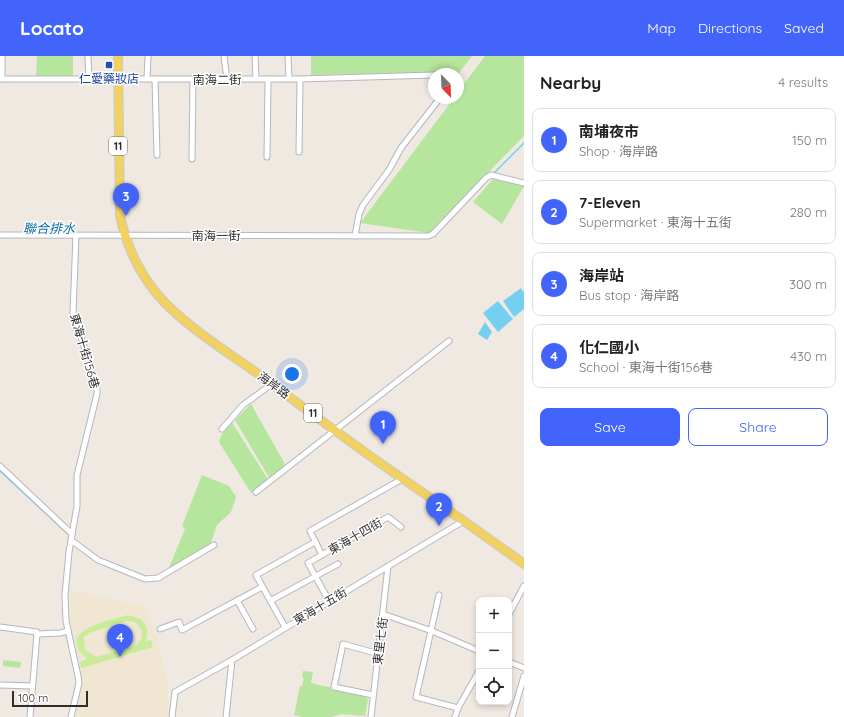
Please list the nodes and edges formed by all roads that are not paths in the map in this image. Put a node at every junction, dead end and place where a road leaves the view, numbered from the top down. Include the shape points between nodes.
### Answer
1 (2, 56) edge
2 (88, 56) edge
3 (118, 56) edge
4 (148, 56) edge
5 (224, 56) edge
6 (255, 56) edge
7 (288, 56) edge
8 (428, 75) edge
9 (1, 79) edge
10 (147, 79) junction
11 (155, 79) junction
12 (193, 79) junction
13 (227, 79) junction
14 (256, 79) junction
15 (268, 79) junction
16 (289, 79) junction
17 (300, 79) junction
18 (89, 80) junction
19 (118, 80) junction
20 (435, 104) edge
21 (299, 152) dead end
22 (157, 155) dead end
23 (267, 157) dead end
24 (192, 159) dead end
25 (524, 183) edge
26 (0, 235) edge
27 (76, 236) junction
28 (355, 236) junction
29 (127, 237) junction
30 (449, 341) dead end
31 (272, 384) junction
32 (222, 429) dead end
33 (336, 430) junction
34 (0, 466) edge
35 (402, 479) junction
36 (256, 492) dead end
37 (465, 520) junction
38 (401, 527) dead end
39 (72, 534) junction
40 (71, 540) junction
41 (315, 542) junction
42 (214, 545) dead end
43 (322, 555) junction
44 (338, 564) dead end
45 (524, 564) edge
46 (388, 566) junction
47 (316, 577) junction
48 (524, 586) edge
49 (262, 587) junction
50 (439, 595) dead end
51 (237, 600) junction
52 (329, 601) junction
53 (270, 602) junction
54 (512, 608) edge
55 (383, 614) junction
56 (0, 627) edge
57 (284, 627) junction
58 (160, 629) dead end
59 (253, 630) dead end
60 (68, 631) junction
61 (432, 631) junction
62 (37, 634) junction
63 (476, 650) edge
64 (379, 654) junction
65 (232, 660) junction
66 (512, 663) edge
67 (524, 668) edge
68 (476, 676) edge
69 (524, 676) edge
70 (0, 685) edge
71 (32, 686) junction
72 (373, 695) junction
73 (458, 708) junction
74 (30, 717) edge
75 (72, 717) edge
76 (172, 717) edge
77 (226, 717) edge
78 (371, 717) edge
79 (455, 717) edge
80 (512, 717) edge

1 - 9 street
2 - 18 street
3 - 19 main road, 海岸路 / 11
4 - 10 street
5 - 13 street
6 - 14 street
7 - 16 street
8 - 17 street, 南海二街
9 - 18 street, 南海二街
10 - 11 street, 南海二街
10 - 19 street, 南海二街
11 - 12 street, 南海二街
11 - 22 street
12 - 13 street, 南海二街
12 - 24 street
13 - 14 street, 南海二街
14 - 15 street, 南海二街
15 - 16 street, 南海二街
15 - 23 street
16 - 17 street, 南海二街
17 - 21 street
18 - 19 street, 南海二街
19 - 29 main road, 海岸路 / 11 via 119,201 120,216
20 - 28 street via 401,148 389,170 363,206
25 - 28 street, 南海一街 via 491,175 432,235
26 - 27 street, 南海一街
27 - 29 street, 南海一街
27 - 39 street, 東海十街156巷 via 73,313 95,379 97,394 77,475 76,522
28 - 29 street, 南海一街
29 - 31 main road, 海岸路 / 11 via 131,251 145,277 170,307
30 - 33 street
31 - 32 street via 243,405
31 - 33 main road, 海岸路 / 11
33 - 35 main road, 海岸路 / 11
33 - 36 street
34 - 39 street
35 - 37 main road, 海岸路 / 11
35 - 41 street via 310,531
37 - 45 main road, 海岸路 / 11
37 - 46 street, 東海十五街
38 - 43 street, 東海十四街 via 388,517
39 - 40 street, 東海十街156巷
40 - 42 street via 98,560 151,580
40 - 60 street, 東海十街156巷 via 65,595
41 - 43 street
41 - 49 street, 東海十四街 via 256,575
43 - 47 street, 東海十四街 via 308,563
44 - 47 street
46 - 52 street, 東海十五街
46 - 55 street, 東里七街
47 - 52 street
47 - 53 street
48 - 54 street
49 - 51 street
49 - 53 street
50 - 61 street
51 - 58 street via 182,630 178,622
51 - 59 street
52 - 57 street, 東海十五街
53 - 57 street
55 - 61 street
55 - 64 street, 東里七街
56 - 62 street
57 - 65 street, 東海十五街
60 - 62 street
60 - 75 street, 東海十街156巷 via 79,683
61 - 63 street
61 - 73 street via 416,697
62 - 71 street
64 - 72 street, 東里七街
64 - 72 street via 343,644 334,687
65 - 76 street, 東海十五街 via 175,692
65 - 77 street
66 - 67 street
68 - 73 street
69 - 80 street
70 - 71 street
71 - 74 street
72 - 78 street, 東里七街
73 - 79 street

